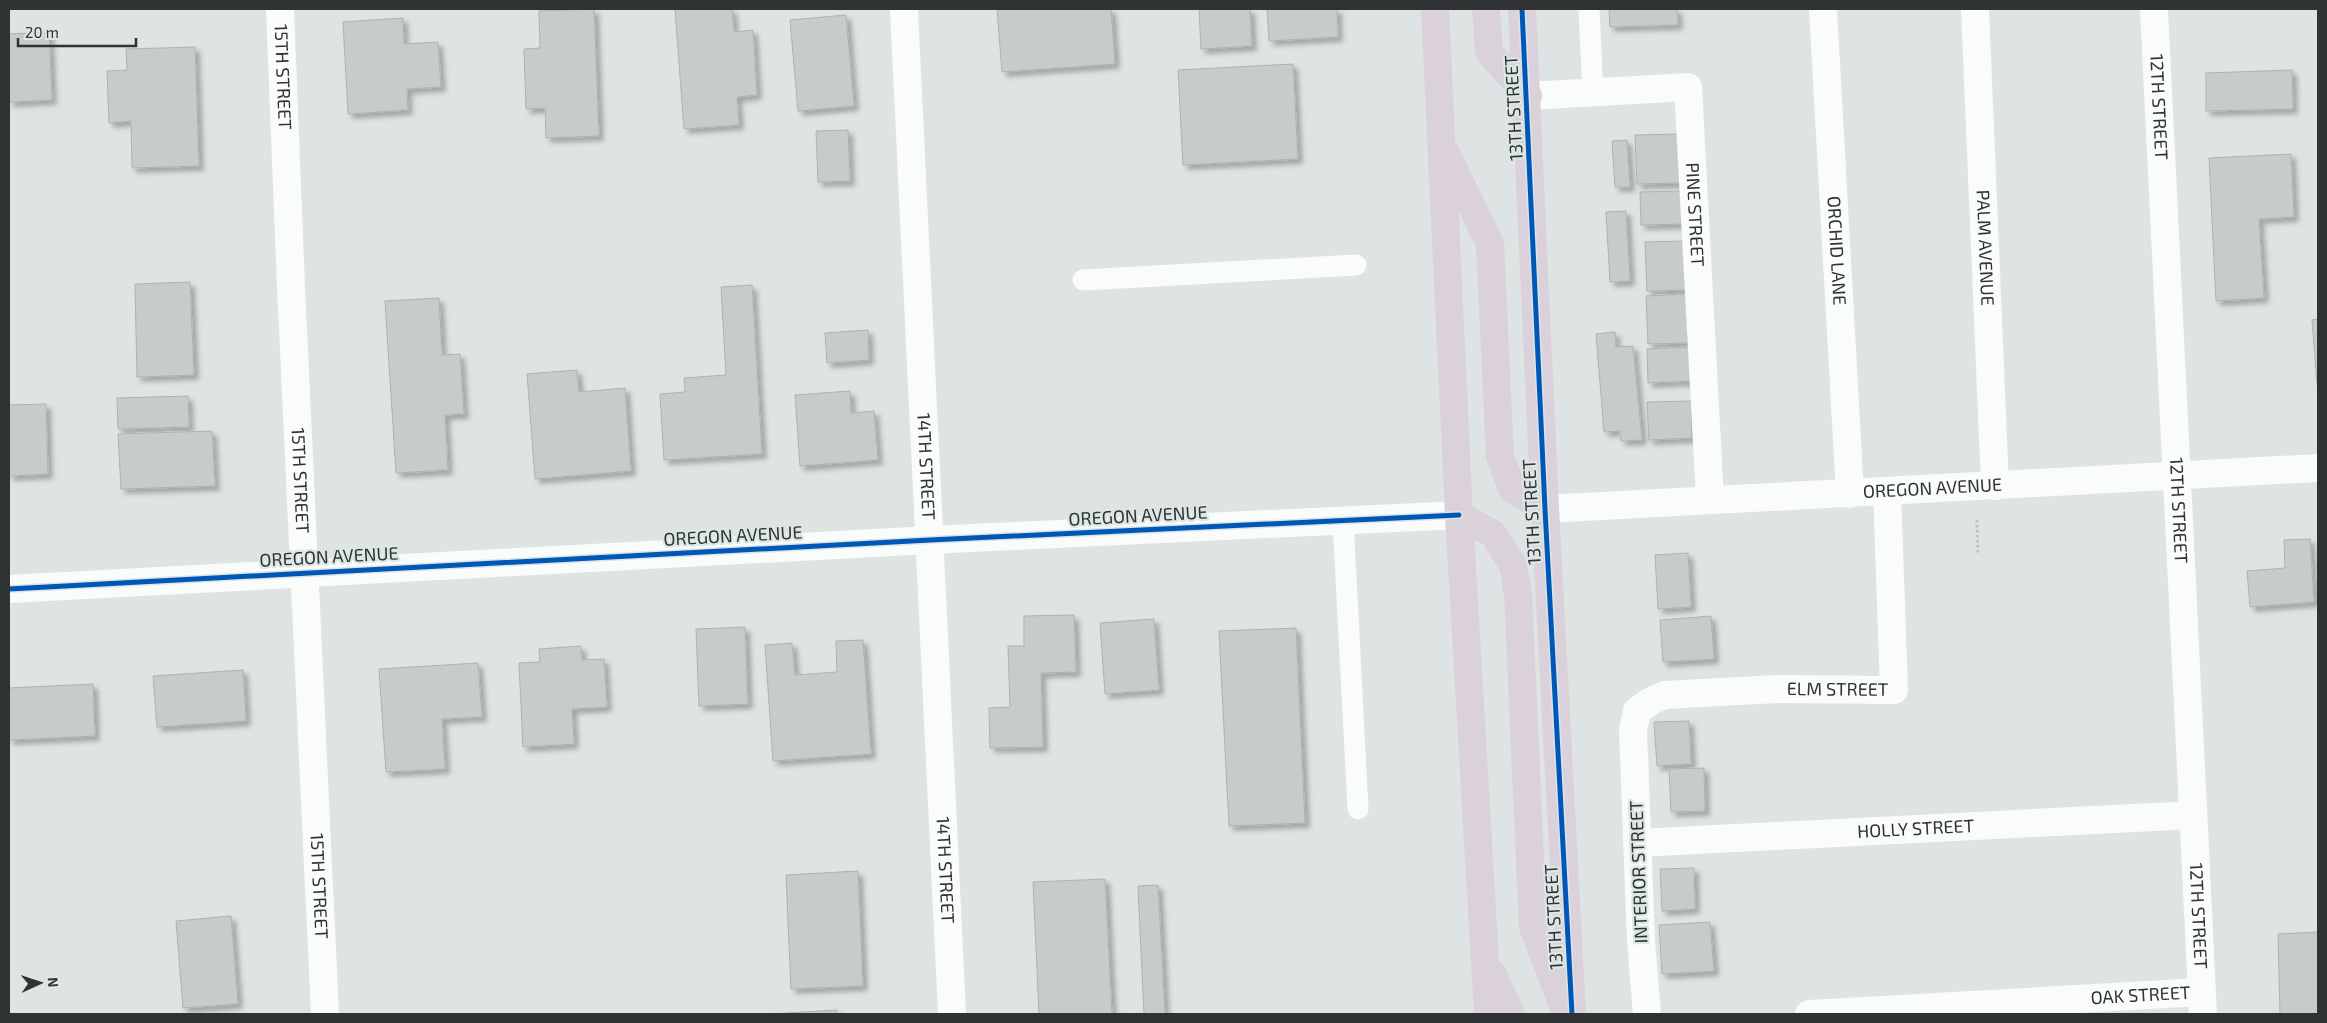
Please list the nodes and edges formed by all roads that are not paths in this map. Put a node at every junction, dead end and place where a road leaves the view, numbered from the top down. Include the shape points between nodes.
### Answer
1 (280, 9) edge
2 (904, 9) edge
3 (1435, 9) edge
4 (1486, 9) edge
5 (1522, 9) edge
6 (1590, 9) edge
7 (1823, 9) edge
8 (1975, 9) edge
9 (2154, 9) edge
10 (1593, 93) junction
11 (1528, 96) junction
12 (1441, 142) junction
13 (1356, 265) dead end
14 (1083, 280) dead end
15 (2318, 468) edge
16 (2175, 475) junction
17 (1995, 486) junction
18 (1887, 492) junction
19 (1850, 494) junction
20 (1710, 500) junction
21 (1545, 509) junction
22 (1459, 515) junction
23 (1343, 520) junction
24 (930, 540) junction
25 (305, 572) junction
26 (9, 589) edge
27 (1634, 730) joint
28 (1358, 809) dead end
29 (2193, 815) junction
30 (1637, 843) junction
31 (1485, 958) junction
32 (2203, 1003) edge
33 (325, 1014) edge
34 (952, 1014) edge
35 (1488, 1014) edge
36 (1511, 1014) edge
37 (1567, 1014) edge
38 (1572, 1014) edge
39 (1647, 1014) edge
40 (1809, 1014) edge

1 - 25 street, 15TH STREET
2 - 24 street, 14TH STREET
3 - 12 highway
4 - 11 highway via 1489,52
5 - 11 highway, 13TH STREET
6 - 10 lane
7 - 19 street, ORCHID LANE
8 - 17 street, PALM AVENUE
9 - 16 street, 12TH STREET
10 - 11 street, PINE STREET
10 - 20 street, PINE STREET via 1688,88
11 - 21 highway, 13TH STREET
12 - 21 highway via 1490,244 1500,456 1512,490
12 - 22 highway
13 - 14 lane
15 - 16 street, OREGON AVENUE
16 - 17 street, OREGON AVENUE
16 - 29 street, 12TH STREET
17 - 18 street, OREGON AVENUE
18 - 19 street, OREGON AVENUE
18 - 27 street, ELM STREET via 1894,690 1777,689 1665,695 1637,711
19 - 20 street, OREGON AVENUE
20 - 21 street, OREGON AVENUE
21 - 38 highway, 13TH STREET
22 - 23 street, OREGON AVENUE
22 - 31 highway
22 - 37 highway via 1493,534 1513,565 1518,594 1533,927
23 - 24 street, OREGON AVENUE
23 - 28 lane
24 - 25 street, OREGON AVENUE
24 - 34 street, 14TH STREET
25 - 26 street, OREGON AVENUE
25 - 33 street, 15TH STREET
27 - 30 street, INTERIOR STREET
29 - 30 street, HOLLY STREET
29 - 32 street, 12TH STREET
30 - 39 street, INTERIOR STREET
31 - 35 highway
31 - 36 highway
32 - 40 street, OAK STREET

